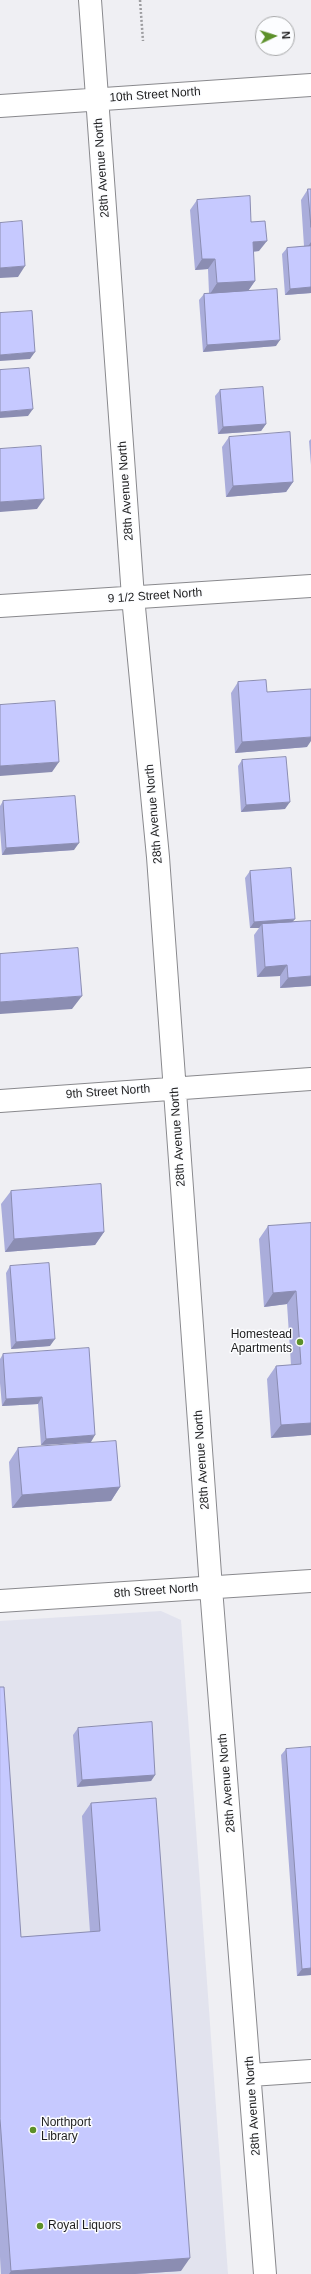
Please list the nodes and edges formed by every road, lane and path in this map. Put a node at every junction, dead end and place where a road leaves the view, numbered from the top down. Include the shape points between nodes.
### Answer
1 (90, 0) edge
2 (140, 0) edge
3 (143, 41) dead end
4 (311, 85) edge
5 (97, 99) junction
6 (0, 106) edge
7 (311, 586) edge
8 (133, 597) junction
9 (0, 606) edge
10 (311, 1079) edge
11 (175, 1087) junction
12 (0, 1101) edge
13 (311, 1581) edge
14 (211, 1588) junction
15 (0, 1601) edge
16 (311, 2071) edge
17 (250, 2075) junction
18 (265, 2274) edge

1 - 5 street, 28th Avenue North
2 - 3 path
4 - 5 street, 10th Street North
5 - 6 street, 10th Street North
5 - 8 street, 28th Avenue North
7 - 8 street, 9 1/2 Street North
8 - 9 street, 9 1/2 Street North
8 - 11 street, 28th Avenue North via 158,857
10 - 11 street, 9th Street North
11 - 12 street, 9th Street North
11 - 14 street, 28th Avenue North
13 - 14 street, 8th Street North
14 - 15 street, 8th Street North
14 - 17 street, 28th Avenue North
16 - 17 street
17 - 18 street, 28th Avenue North

